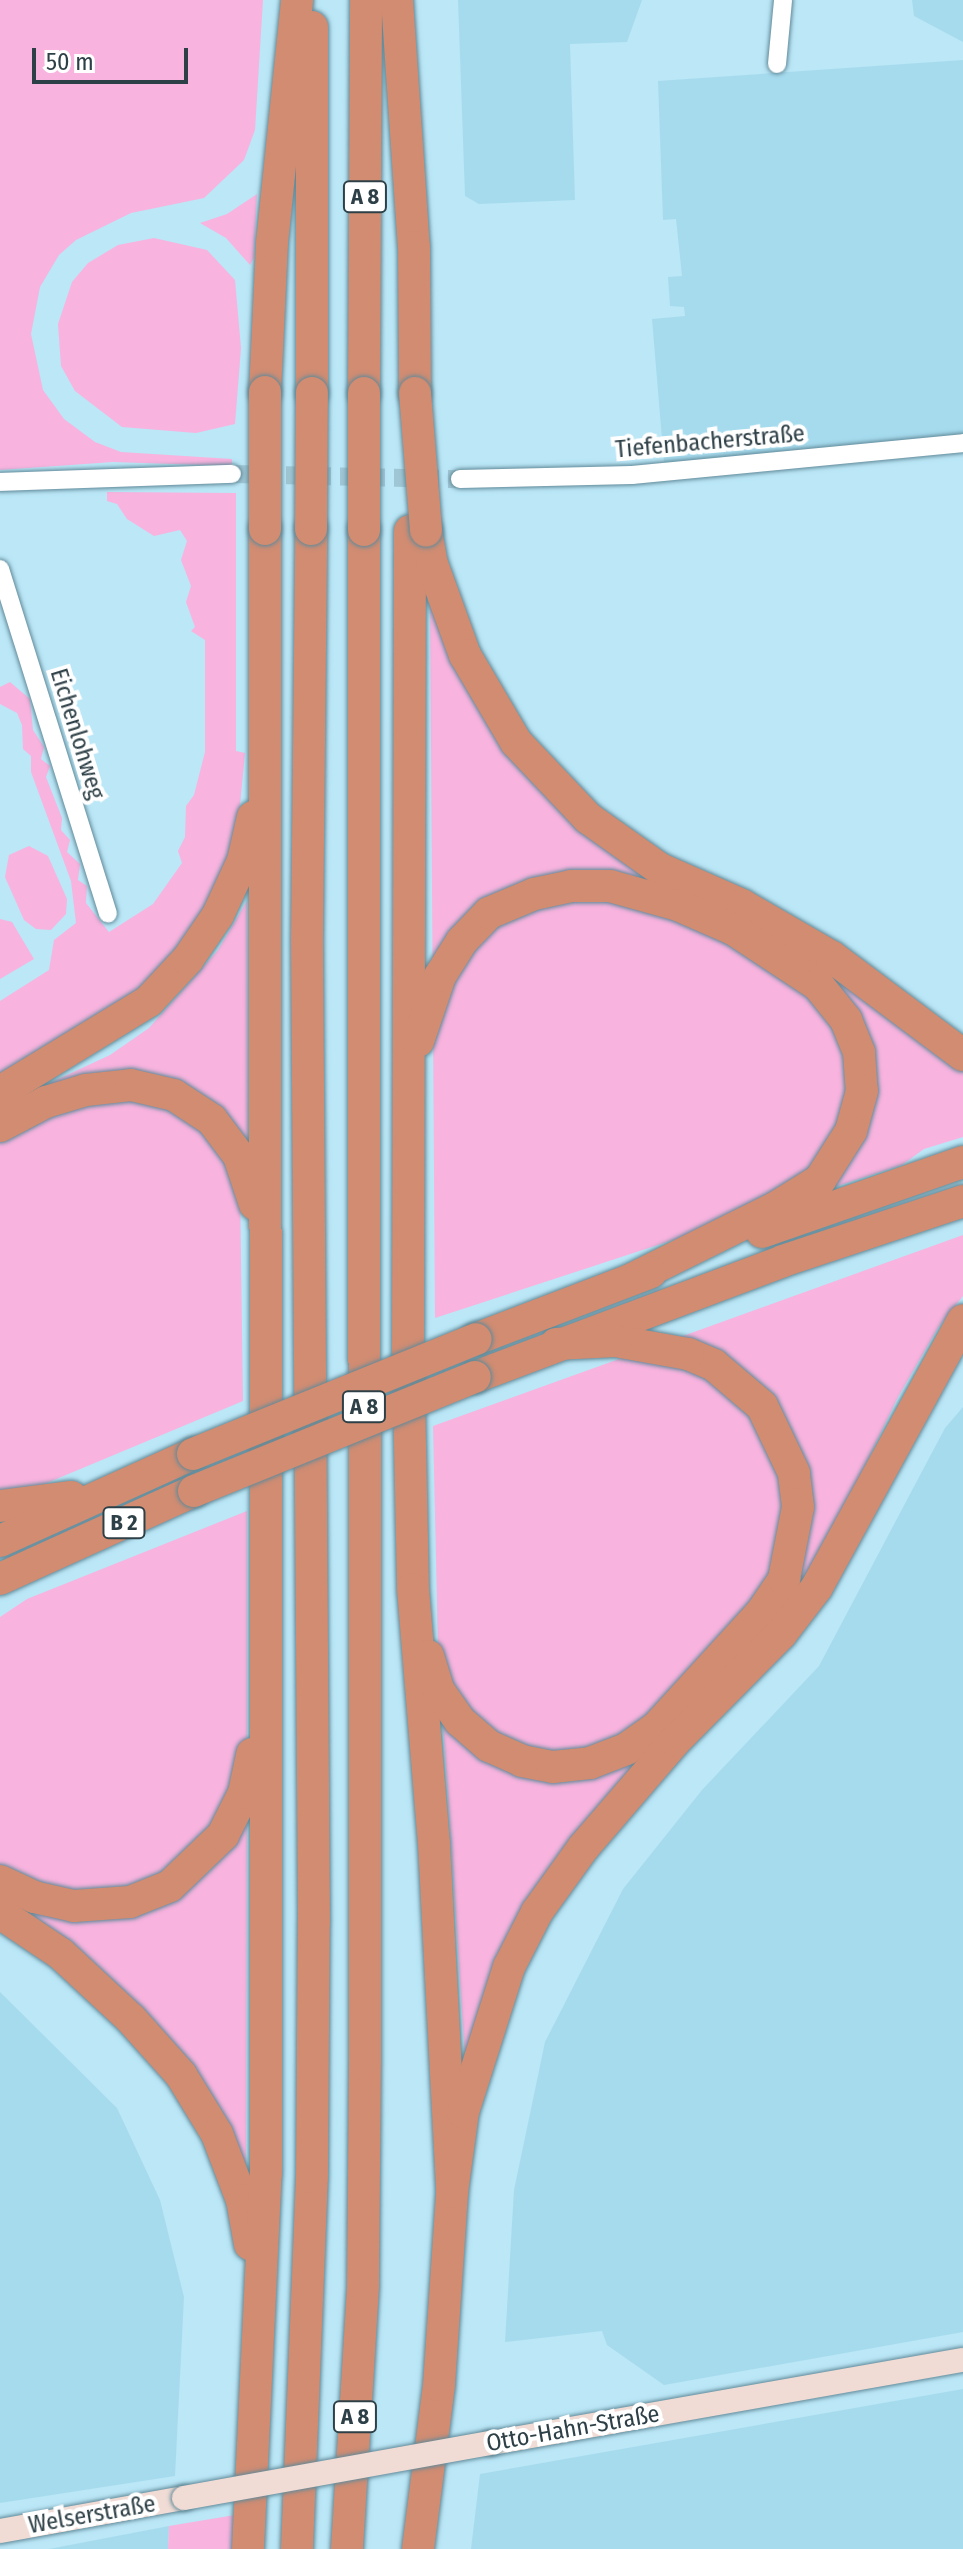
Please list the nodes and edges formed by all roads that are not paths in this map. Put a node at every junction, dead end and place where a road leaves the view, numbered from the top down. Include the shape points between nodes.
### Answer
1 (297, 0) edge
2 (312, 0) edge
3 (366, 0) edge
4 (397, 0) edge
5 (783, 0) edge
6 (777, 64) dead end
7 (963, 443) edge
8 (232, 474) tunnel mouth
9 (460, 479) tunnel mouth
10 (0, 482) edge
11 (418, 531) junction
12 (0, 569) edge
13 (267, 747) junction
14 (108, 913) dead end
15 (963, 1055) edge
16 (408, 1079) junction
17 (0, 1092) edge
18 (0, 1126) edge
19 (963, 1162) edge
20 (963, 1201) edge
21 (265, 1259) junction
22 (632, 1279) junction
23 (963, 1320) edge
24 (556, 1344) junction
25 (114, 1491) junction
26 (0, 1506) edge
27 (0, 1541) edge
28 (54, 1554) junction
29 (0, 1579) edge
30 (413, 1589) junction
31 (0, 1597) edge
32 (263, 1684) junction
33 (0, 1881) edge
34 (0, 1913) edge
35 (452, 2192) junction
36 (261, 2310) junction
37 (963, 2360) edge
38 (184, 2498) joint
39 (0, 2531) edge
40 (248, 2549) edge
41 (297, 2549) edge
42 (347, 2549) edge
43 (418, 2549) edge

1 - 13 highway, bridge via 272,243 265,392
2 - 41 highway, A 8, bridge via 307,1001 314,1922 312,2177
3 - 42 highway, A 8, bridge via 365,2096 363,2285
4 - 11 highway, bridge via 414,247
5 - 6 street
7 - 9 street, Tiefenbacherstraße via 632,475
8 - 10 street
11 - 15 highway via 465,655 516,742 588,818 660,869 742,905 832,957
11 - 16 highway
12 - 14 street, Eichenlohweg
13 - 17 highway via 243,861 218,915 188,959 149,1001
13 - 21 highway
16 - 22 highway via 440,976 462,941 489,913 534,894 610,886 678,905 744,936 818,985 846,1020 859,1052 862,1091 851,1131 820,1180
16 - 30 highway
18 - 21 highway via 46,1102 86,1090 131,1085 174,1095 212,1120 239,1156 255,1201
19 - 22 highway
20 - 24 highway
21 - 32 highway
22 - 25 highway, B 2, bridge via 193,1454
23 - 35 highway via 817,1587 781,1634 628,1795 537,1912 487,2028 463,2112
24 - 28 highway, B 2, bridge via 194,1491
24 - 30 highway via 615,1341 688,1354 732,1378 762,1406 794,1473 798,1507 784,1579 762,1612 657,1727 626,1749 590,1763 553,1767 489,1746 460,1721 430,1666
25 - 26 highway
25 - 27 highway, B 2
28 - 29 highway, B 2
28 - 31 highway
30 - 35 highway via 434,1844
32 - 33 highway via 239,1804 223,1835 170,1886 110,1905 53,1902
32 - 36 highway via 266,2173
34 - 36 highway via 61,1954 181,2075 217,2134 242,2200
35 - 43 highway via 439,2385
36 - 40 highway
37 - 38 street, Otto-Hahn-Straße, bridge
38 - 39 street, Welserstraße

